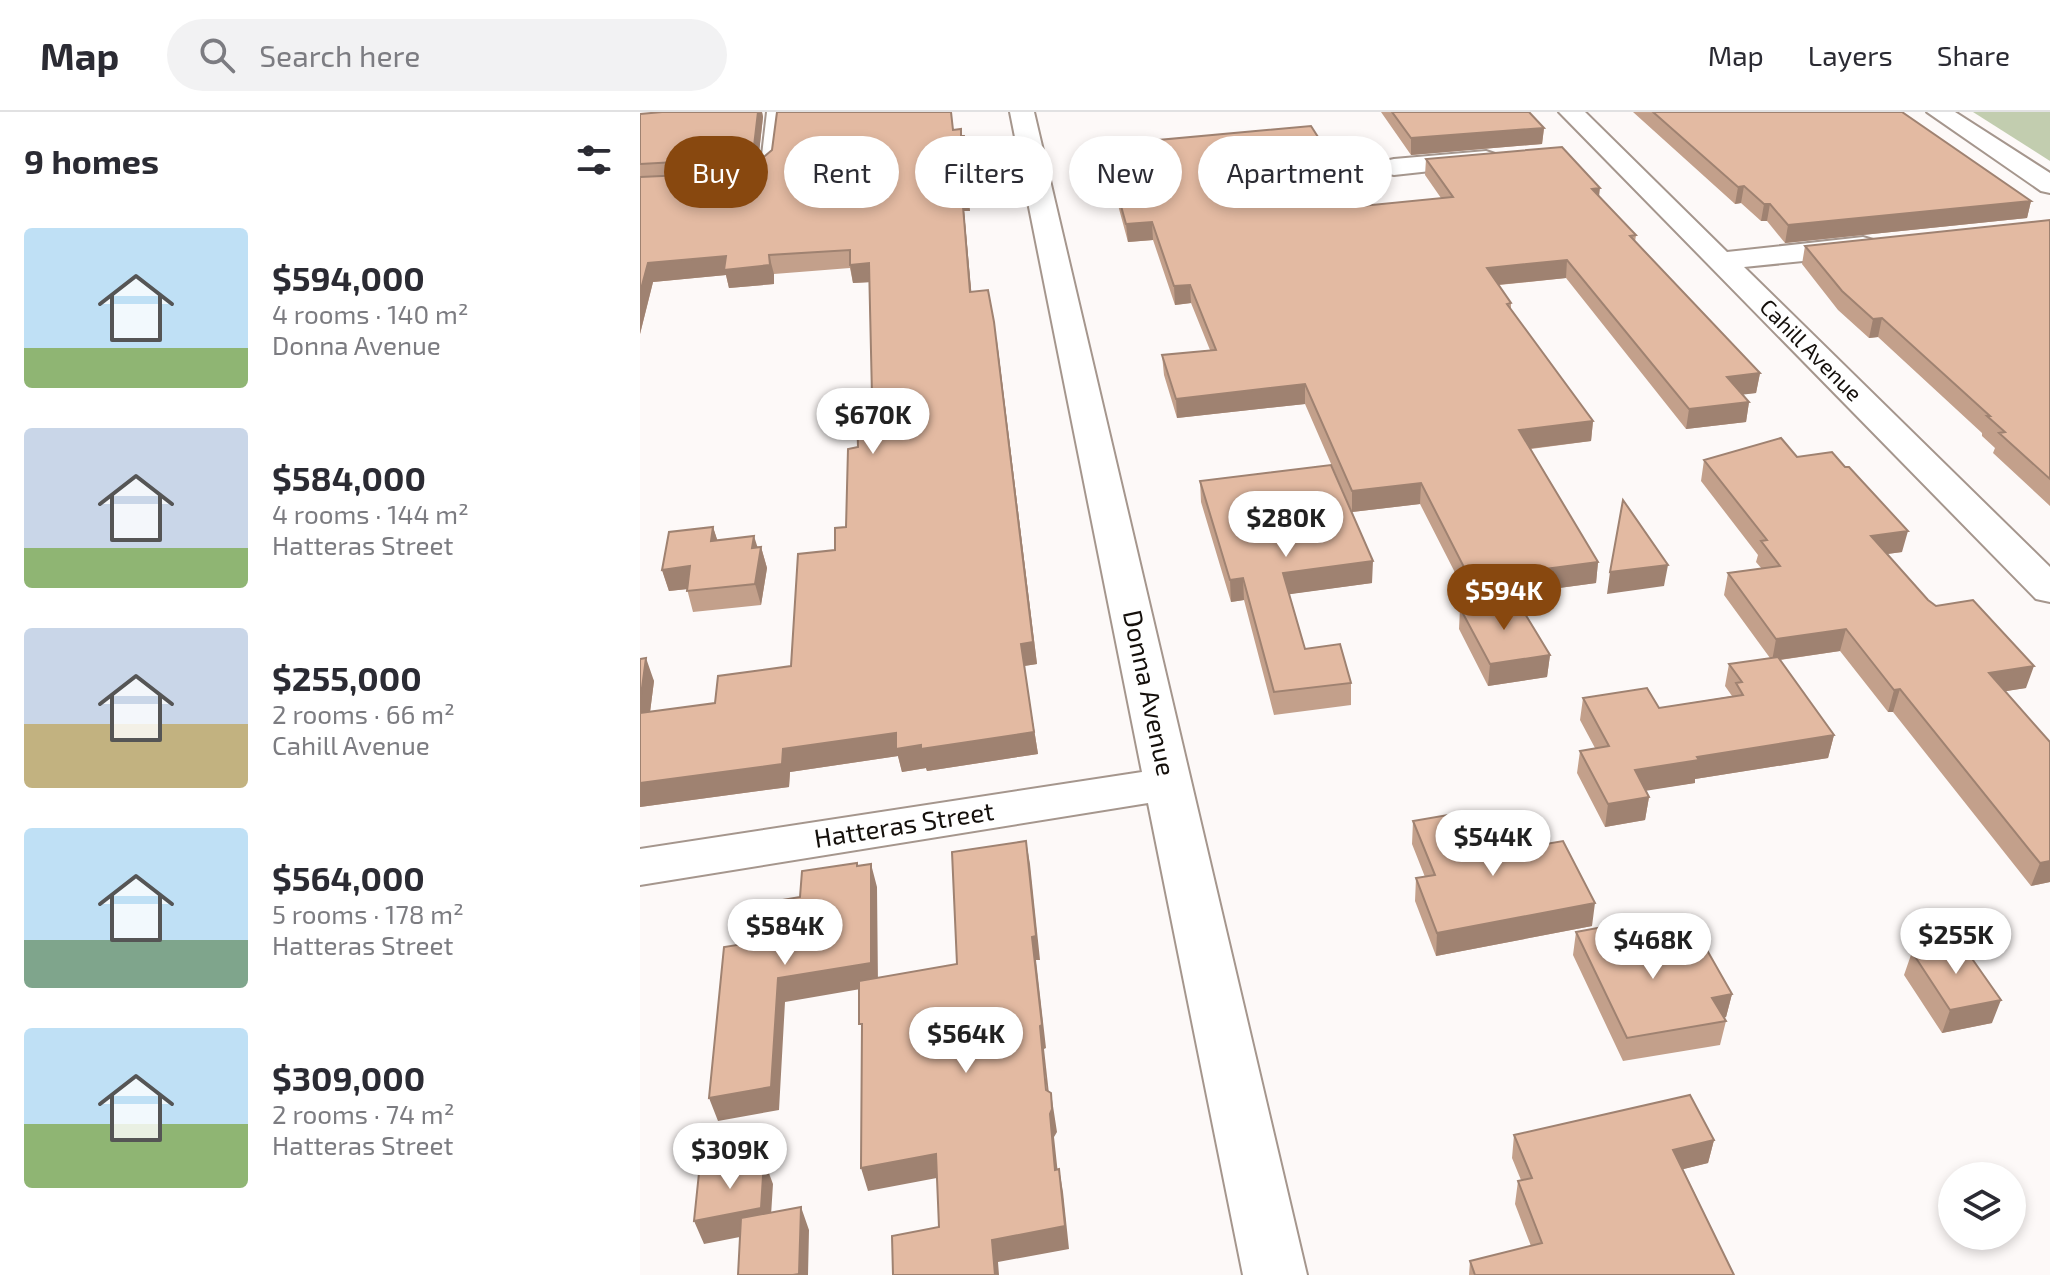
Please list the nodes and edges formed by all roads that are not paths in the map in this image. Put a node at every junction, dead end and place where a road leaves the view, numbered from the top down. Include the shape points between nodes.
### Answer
1 (773, 112) edge
2 (1022, 112) edge
3 (1571, 112) edge
4 (1939, 112) edge
5 (768, 157) edge
6 (1516, 157) edge
7 (1394, 167) dead end
8 (2050, 185) edge
9 (1883, 244) edge
10 (1722, 261) junction
11 (2050, 590) edge
12 (1168, 784) junction
13 (640, 867) edge
14 (1275, 1275) edge

1 - 5 lane
2 - 12 street, Donna Avenue
3 - 10 street, Cahill Avenue via 1592,150
4 - 8 street
6 - 7 street
9 - 10 street
10 - 11 street, Cahill Avenue
12 - 13 street, Hatteras Street
12 - 14 street, Donna Avenue

